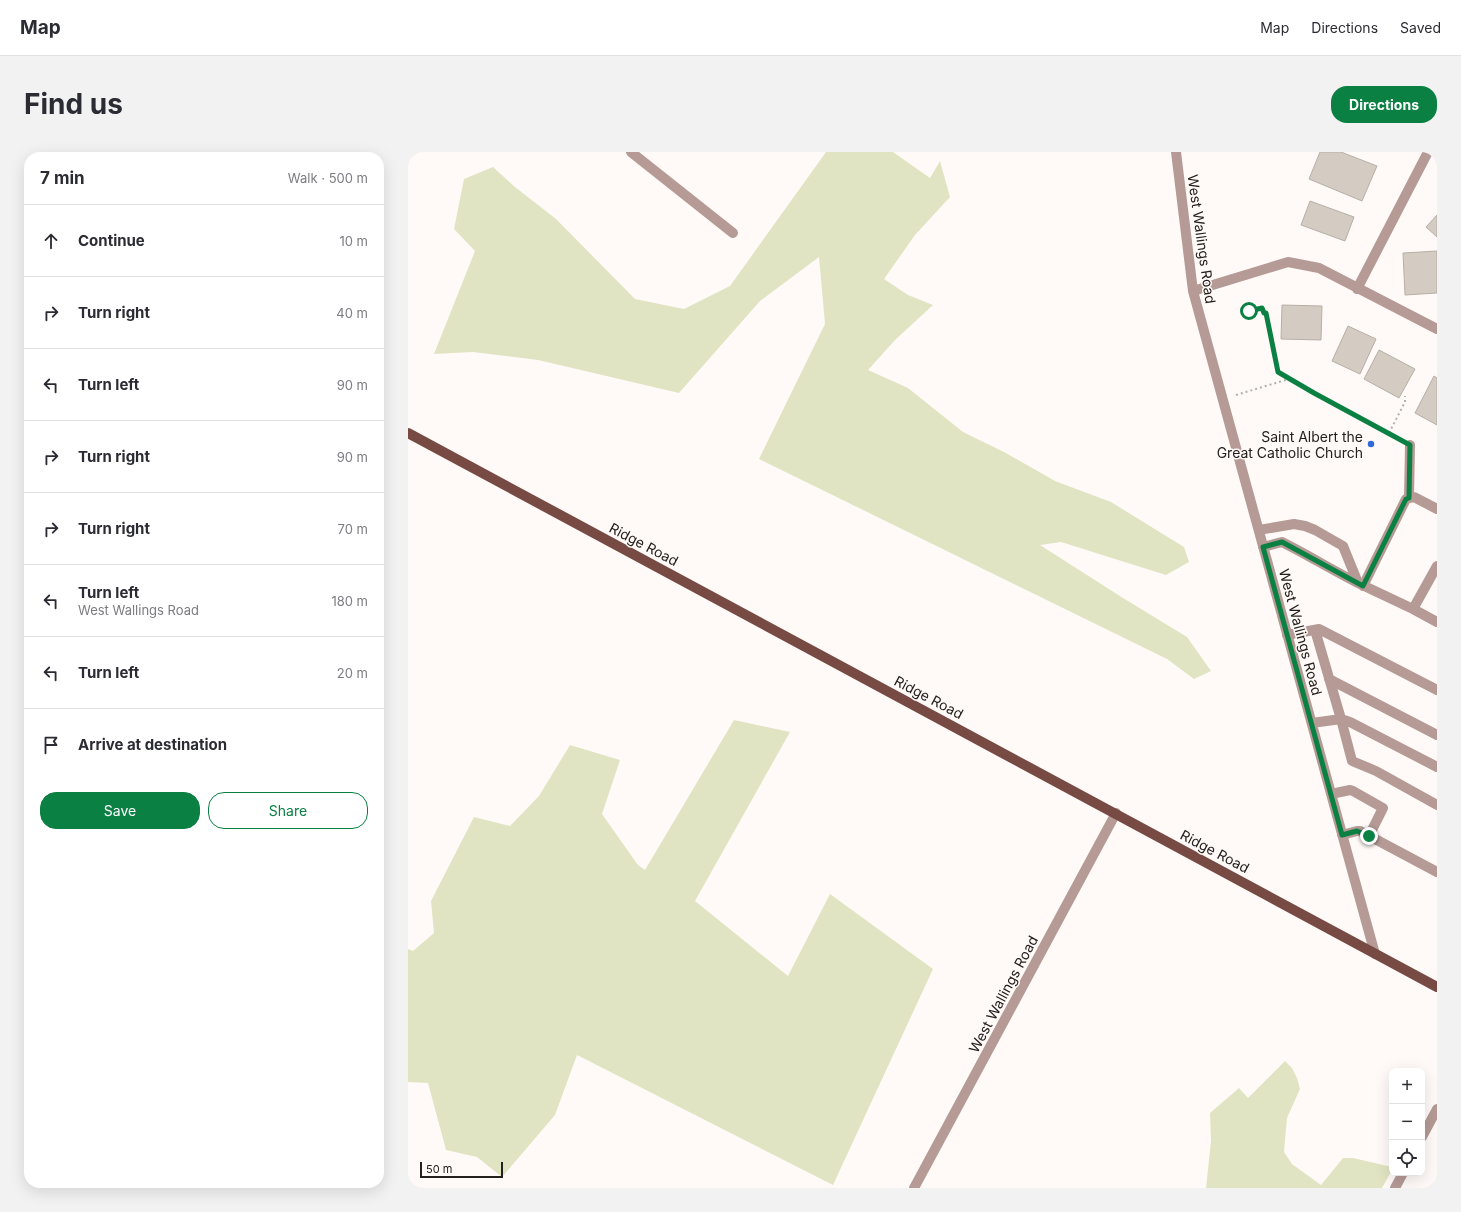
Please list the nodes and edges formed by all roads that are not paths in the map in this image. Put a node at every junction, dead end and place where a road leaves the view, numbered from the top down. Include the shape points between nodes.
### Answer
1 (631, 152) edge
2 (1176, 152) edge
3 (1428, 152) edge
4 (733, 233) dead end
5 (1357, 289) junction
6 (1193, 291) junction
7 (1437, 329) edge
8 (408, 433) edge
9 (1410, 445) road end
10 (1409, 498) junction
11 (1437, 509) edge
12 (1259, 530) junction
13 (1263, 547) junction
14 (1437, 566) edge
15 (1360, 585) junction
16 (1413, 609) junction
17 (1437, 622) edge
18 (1315, 630) junction
19 (1288, 635) junction
20 (1329, 678) junction
21 (1437, 690) edge
22 (1340, 719) junction
23 (1312, 723) junction
24 (1437, 735) edge
25 (1437, 767) edge
26 (1331, 794) junction
27 (1437, 805) edge
28 (1116, 814) junction
29 (1342, 835) junction
30 (1369, 836) junction
31 (1437, 872) edge
32 (1375, 954) junction
33 (1437, 987) edge
34 (1437, 1109) edge
35 (1425, 1131) edge
36 (1401, 1176) edge
37 (914, 1188) edge
38 (1395, 1188) edge

1 - 4 street
2 - 6 street, West Wallings Road
3 - 5 street
5 - 6 street via 1319,268 1288,262
5 - 7 street
6 - 12 street, West Wallings Road
8 - 28 main road, Ridge Road
9 - 10 street
10 - 11 street via 1414,497
10 - 15 street via 1406,499
12 - 13 street, West Wallings Road
12 - 15 street via 1294,524 1315,530 1343,546
13 - 15 street via 1282,542
13 - 19 street, West Wallings Road
14 - 16 street
15 - 16 street
16 - 17 street
18 - 19 street
18 - 20 street
18 - 21 street via 1319,629
19 - 23 street, West Wallings Road
20 - 22 street
20 - 24 street
22 - 23 street
22 - 25 street
22 - 27 street via 1352,761 1376,771
23 - 26 street, West Wallings Road
26 - 29 street, West Wallings Road
26 - 30 street via 1350,790 1384,808
28 - 32 main road, Ridge Road
28 - 37 street, West Wallings Road
29 - 30 street via 1357,831
29 - 32 street, West Wallings Road
30 - 31 street
32 - 33 main road, Ridge Road
34 - 35 street
36 - 38 street

